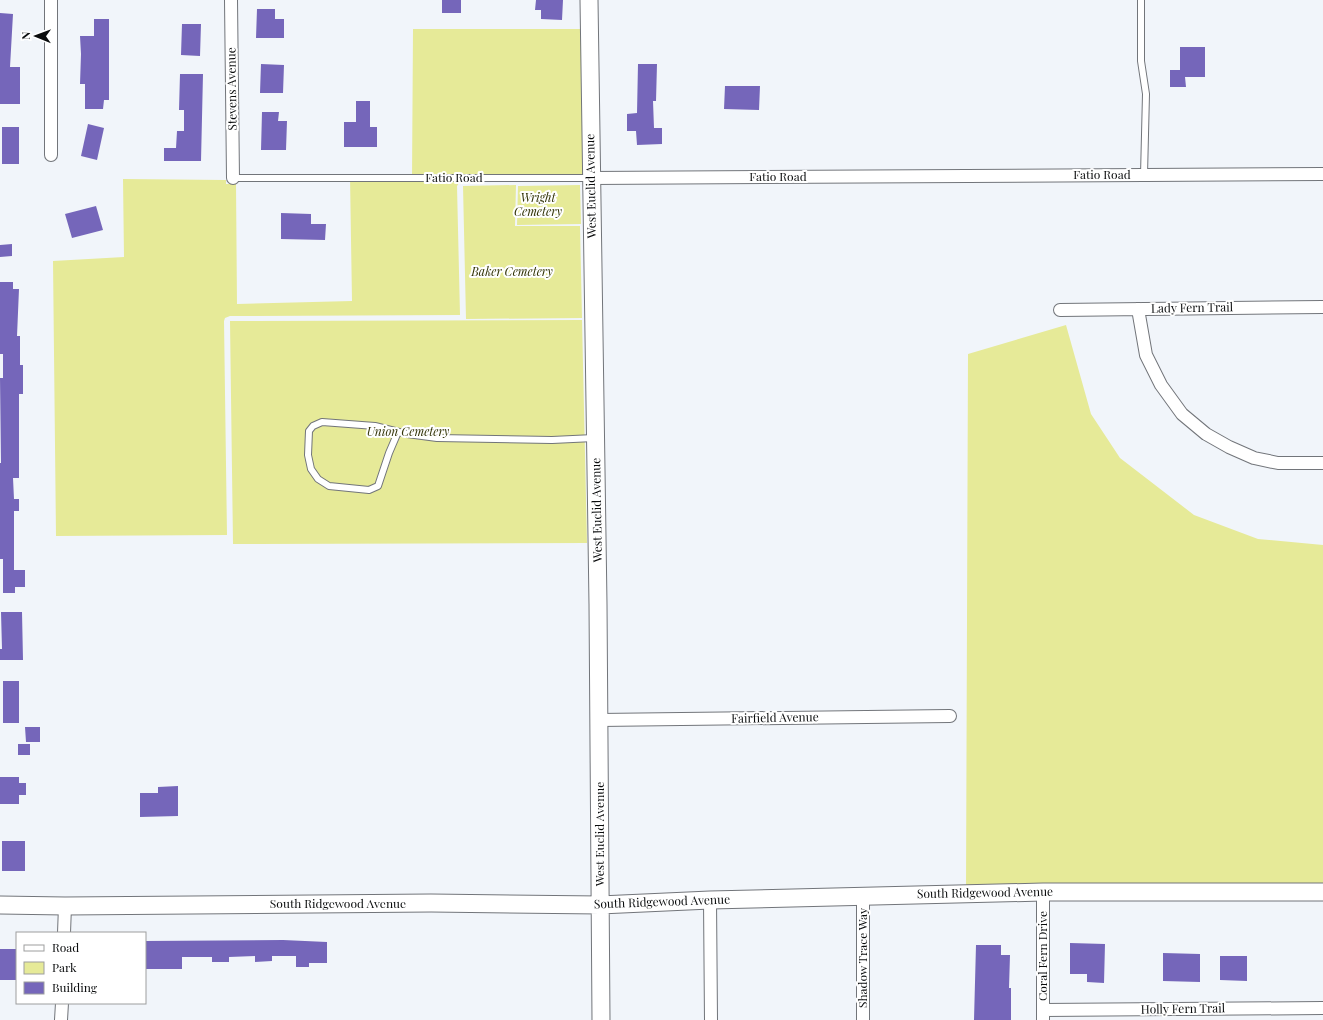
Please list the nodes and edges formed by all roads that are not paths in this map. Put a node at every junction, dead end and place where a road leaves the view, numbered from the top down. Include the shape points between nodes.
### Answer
1 (51, 0) edge
2 (231, 0) edge
3 (589, 0) edge
4 (1141, 0) edge
5 (51, 155) dead end
6 (1323, 174) edge
7 (1144, 175) junction
8 (233, 178) joint
9 (591, 178) junction
10 (1323, 307) edge
11 (1138, 309) junction
12 (1060, 310) dead end
13 (398, 432) junction
14 (596, 438) junction
15 (1323, 463) edge
16 (950, 716) dead end
17 (599, 720) junction
18 (1043, 892) junction
19 (1323, 892) edge
20 (863, 896) junction
21 (710, 900) junction
22 (0, 905) edge
23 (65, 906) junction
24 (600, 906) junction
25 (64, 932) edge
26 (62, 1004) edge
27 (1323, 1008) edge
28 (1043, 1015) edge
29 (61, 1020) edge
30 (601, 1020) edge
31 (710, 1020) edge
32 (863, 1020) edge

1 - 5 street
2 - 8 street, Stevens Avenue
3 - 9 street, West Euclid Avenue
4 - 7 lane via 1141,61 1146,94
6 - 7 street, Fatio Road
7 - 9 street, Fatio Road
8 - 9 lane, Fatio Road
9 - 14 street, West Euclid Avenue
10 - 11 street, Lady Fern Trail
11 - 12 street, Lady Fern Trail
11 - 15 street via 1146,354 1162,385 1182,414 1206,434 1254,458 1278,463
13 - 13 lane via 375,426 322,422 313,426 310,431 308,455 311,469 318,479 329,486 369,490 378,486
13 - 14 lane via 437,438
14 - 17 street, West Euclid Avenue
16 - 17 street, Fairfield Avenue
17 - 24 street, West Euclid Avenue
18 - 19 street, South Ridgewood Avenue
18 - 20 street, South Ridgewood Avenue
18 - 28 street, Coral Fern Drive
20 - 21 street, South Ridgewood Avenue
20 - 32 street, Shadow Trace Way
21 - 24 street, South Ridgewood Avenue
21 - 31 street
22 - 23 street, South Ridgewood Avenue
23 - 24 street, South Ridgewood Avenue via 431,903
23 - 25 street
24 - 30 street, West Euclid Avenue
26 - 29 street
27 - 28 street, Holly Fern Trail

